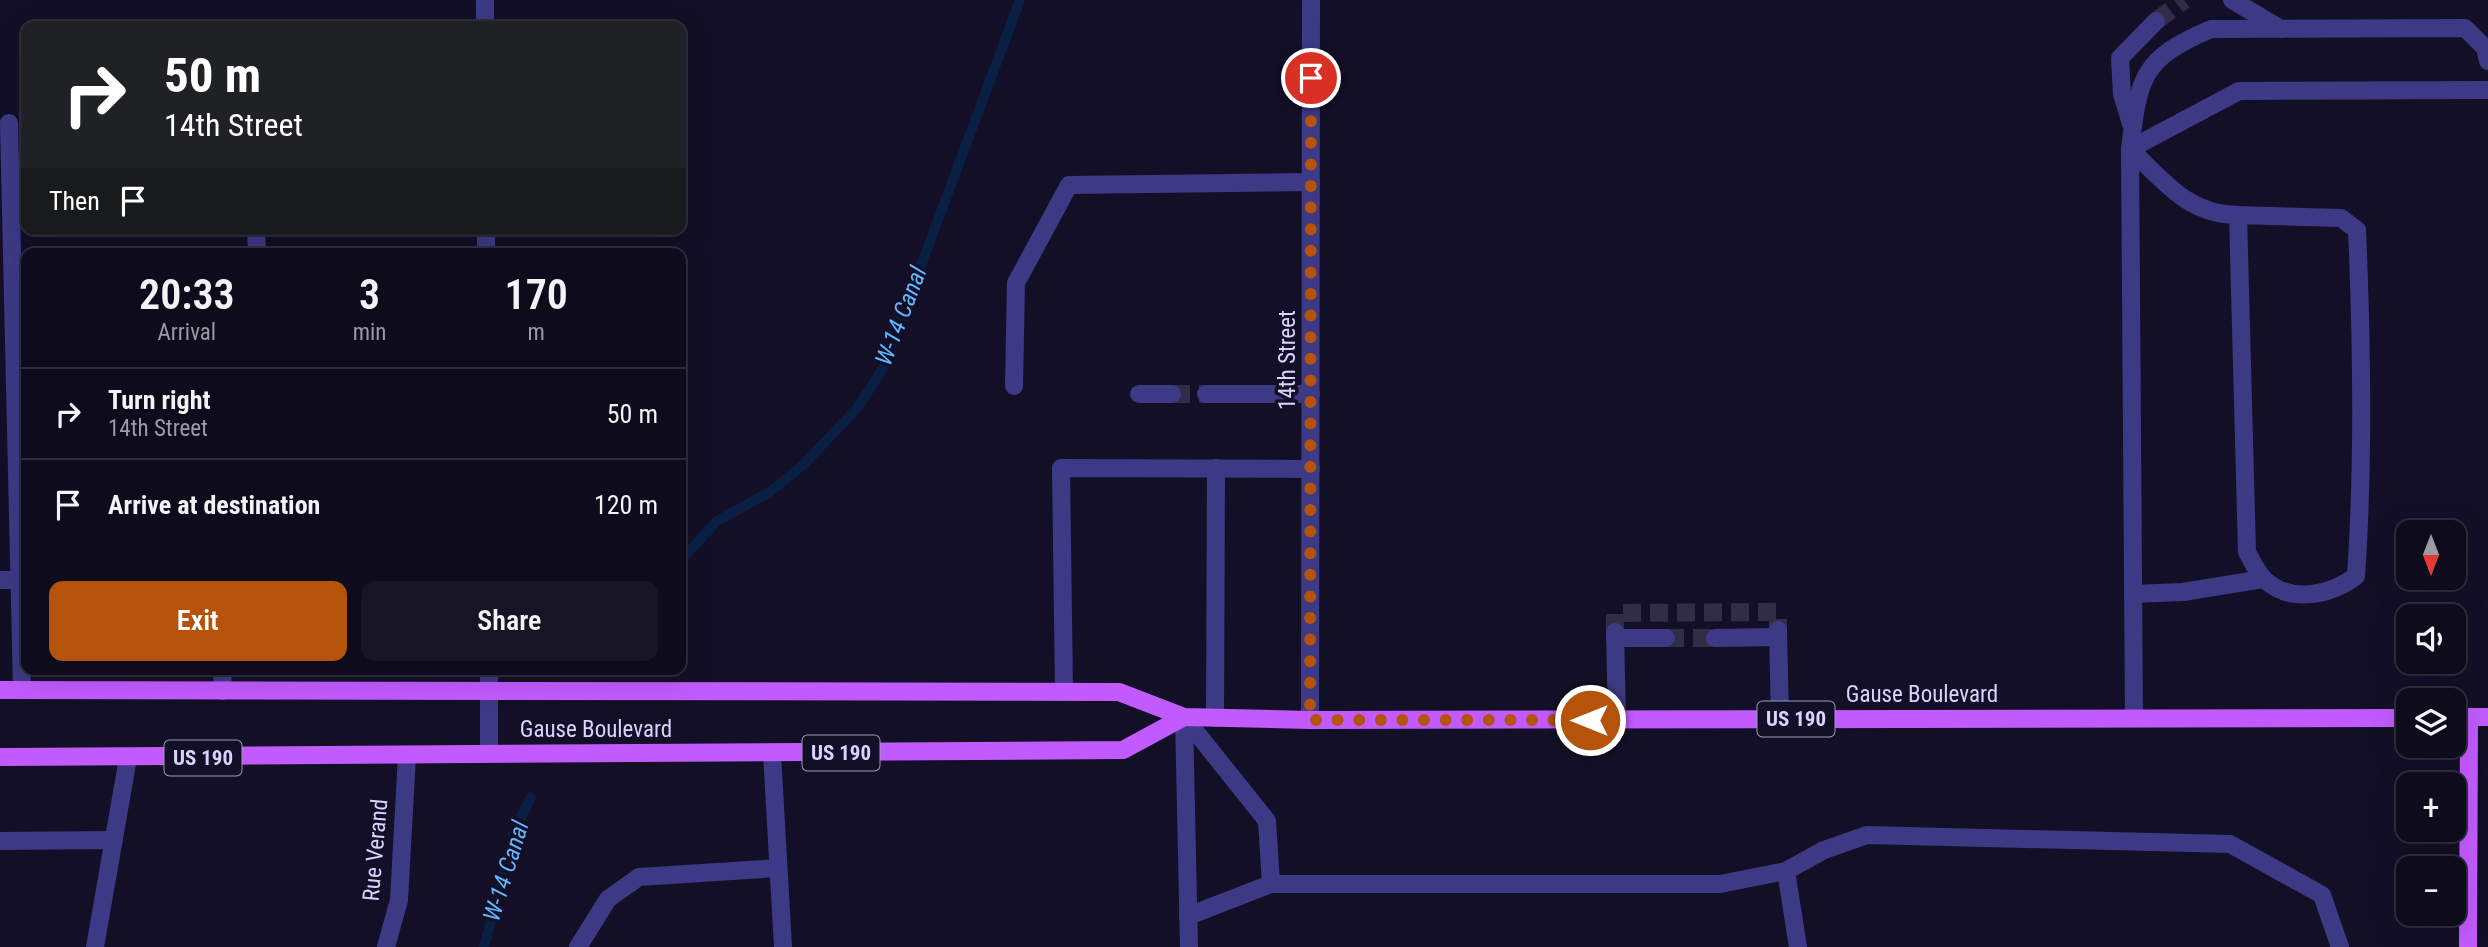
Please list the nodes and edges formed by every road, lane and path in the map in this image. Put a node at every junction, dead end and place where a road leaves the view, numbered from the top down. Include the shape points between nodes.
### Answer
1 (485, 0) edge
2 (1311, 0) edge
3 (2232, 0) edge
4 (485, 21) edge
5 (2156, 21) tunnel mouth
6 (2281, 29) junction
7 (2488, 61) edge
8 (2488, 90) edge
9 (12, 123) edge
10 (2133, 129) junction
11 (2130, 149) junction
12 (1311, 182) junction
13 (2238, 215) junction
14 (20, 355) edge
15 (1014, 386) dead end
16 (1139, 394) dead end
17 (1172, 394) tunnel mouth
18 (1206, 394) tunnel mouth
19 (1311, 394) junction
20 (1216, 468) junction
21 (1311, 469) junction
22 (2263, 579) junction
23 (0, 580) edge
24 (19, 580) junction
25 (2133, 594) junction
26 (21, 597) edge
27 (1666, 638) tunnel mouth
28 (1715, 638) tunnel mouth
29 (22, 675) edge
30 (222, 675) edge
31 (489, 675) edge
32 (0, 690) edge
33 (22, 690) junction
34 (223, 691) junction
35 (489, 691) junction
36 (1064, 692) junction
37 (1184, 717) junction
38 (2466, 717) edge
39 (1215, 718) junction
40 (2134, 718) junction
41 (2396, 718) edge
42 (2488, 718) edge
43 (1780, 719) junction
44 (1310, 720) junction
45 (1617, 720) junction
46 (772, 753) junction
47 (489, 754) junction
48 (407, 756) junction
49 (0, 757) edge
50 (128, 758) junction
51 (2462, 758) edge
52 (114, 840) junction
53 (0, 841) edge
54 (778, 868) junction
55 (1786, 871) junction
56 (1271, 884) junction
57 (1188, 916) junction
58 (96, 947) edge
59 (386, 947) edge
60 (578, 947) edge
61 (783, 947) edge
62 (1189, 947) edge
63 (1798, 947) edge
64 (2340, 947) edge
65 (2468, 947) edge

1 - 4 street
2 - 12 street, 14th Street
3 - 6 street
5 - 10 street via 2120,58 2122,94
6 - 7 street via 2465,27 2486,48
6 - 10 street via 2211,29 2175,44 2149,67
8 - 11 street via 2239,91
9 - 14 street
10 - 11 street
11 - 13 street via 2192,207
11 - 25 street
12 - 15 street via 1069,185 1016,284
12 - 19 street, 14th Street
13 - 22 street via 2247,552
13 - 22 street via 2341,218 2357,230 2361,454 2356,576 2322,594 2283,592
14 - 24 street
16 - 17 street
18 - 19 street
19 - 21 street, 14th Street
20 - 21 street
20 - 36 street via 1061,468
20 - 39 street
21 - 44 street, 14th Street
22 - 25 street via 2183,592
23 - 24 street
24 - 26 street
25 - 40 street
27 - 45 street via 1615,635
28 - 43 street via 1778,633
29 - 33 street
30 - 34 street
31 - 35 street
32 - 33 main road, Gause Boulevard / US 190
33 - 34 main road, Gause Boulevard / US 190
34 - 35 main road, Gause Boulevard / US 190
35 - 36 main road, Gause Boulevard / US 190
35 - 47 street
36 - 37 main road, Gause Boulevard / US 190 via 1119,692
37 - 39 main road, Gause Boulevard / US 190
37 - 46 main road, Gause Boulevard / US 190 via 1123,750
37 - 56 street via 1266,821
37 - 57 street
38 - 42 main road
39 - 44 main road, Gause Boulevard / US 190
40 - 41 main road, Gause Boulevard / US 190
40 - 43 main road, Gause Boulevard / US 190
43 - 45 main road, Gause Boulevard / US 190
44 - 45 main road, Gause Boulevard / US 190
46 - 47 main road, Gause Boulevard / US 190
46 - 54 street
47 - 48 main road, Gause Boulevard / US 190
48 - 50 main road, Gause Boulevard / US 190
48 - 59 street, Rue Verand via 399,900
49 - 50 main road, Gause Boulevard / US 190
50 - 52 street
51 - 65 main road
52 - 53 street
52 - 58 street
54 - 60 street via 639,877 608,899
54 - 61 street
55 - 56 street via 1720,884
55 - 63 street
55 - 64 street via 1824,850 1867,835 2230,844 2322,895
56 - 57 street
57 - 62 street

